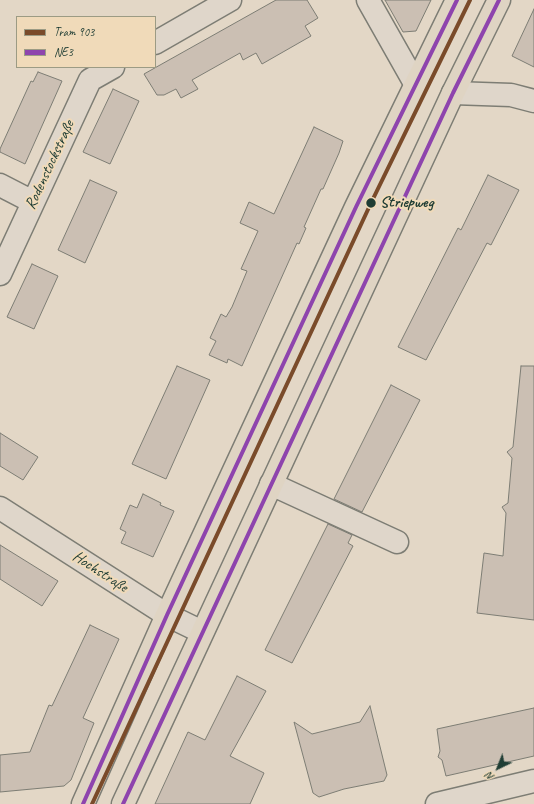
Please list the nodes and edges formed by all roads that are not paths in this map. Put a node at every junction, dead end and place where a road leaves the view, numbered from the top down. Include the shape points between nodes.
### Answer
1 (230, 0) edge
2 (368, 0) edge
3 (457, 0) edge
4 (499, 0) edge
5 (156, 42) edge
6 (111, 68) edge
7 (416, 85) junction
8 (453, 93) junction
9 (534, 101) edge
10 (0, 186) edge
11 (33, 202) junction
12 (0, 274) edge
13 (271, 484) junction
14 (0, 508) edge
15 (397, 542) dead end
16 (166, 615) junction
17 (202, 632) junction
18 (534, 781) edge
19 (83, 804) edge
20 (123, 804) edge
21 (437, 804) edge

1 - 5 street
2 - 7 street
3 - 7 main road
4 - 8 main road
6 - 11 street, Rodenstockstraße via 90,80
7 - 16 main road
8 - 9 street via 511,95
8 - 13 main road
10 - 11 street
11 - 12 street, Rodenstockstraße
13 - 15 street
13 - 17 main road
14 - 16 street, Hochstraße
16 - 17 street, Hochstraße
16 - 19 main road
17 - 20 main road
18 - 21 street

